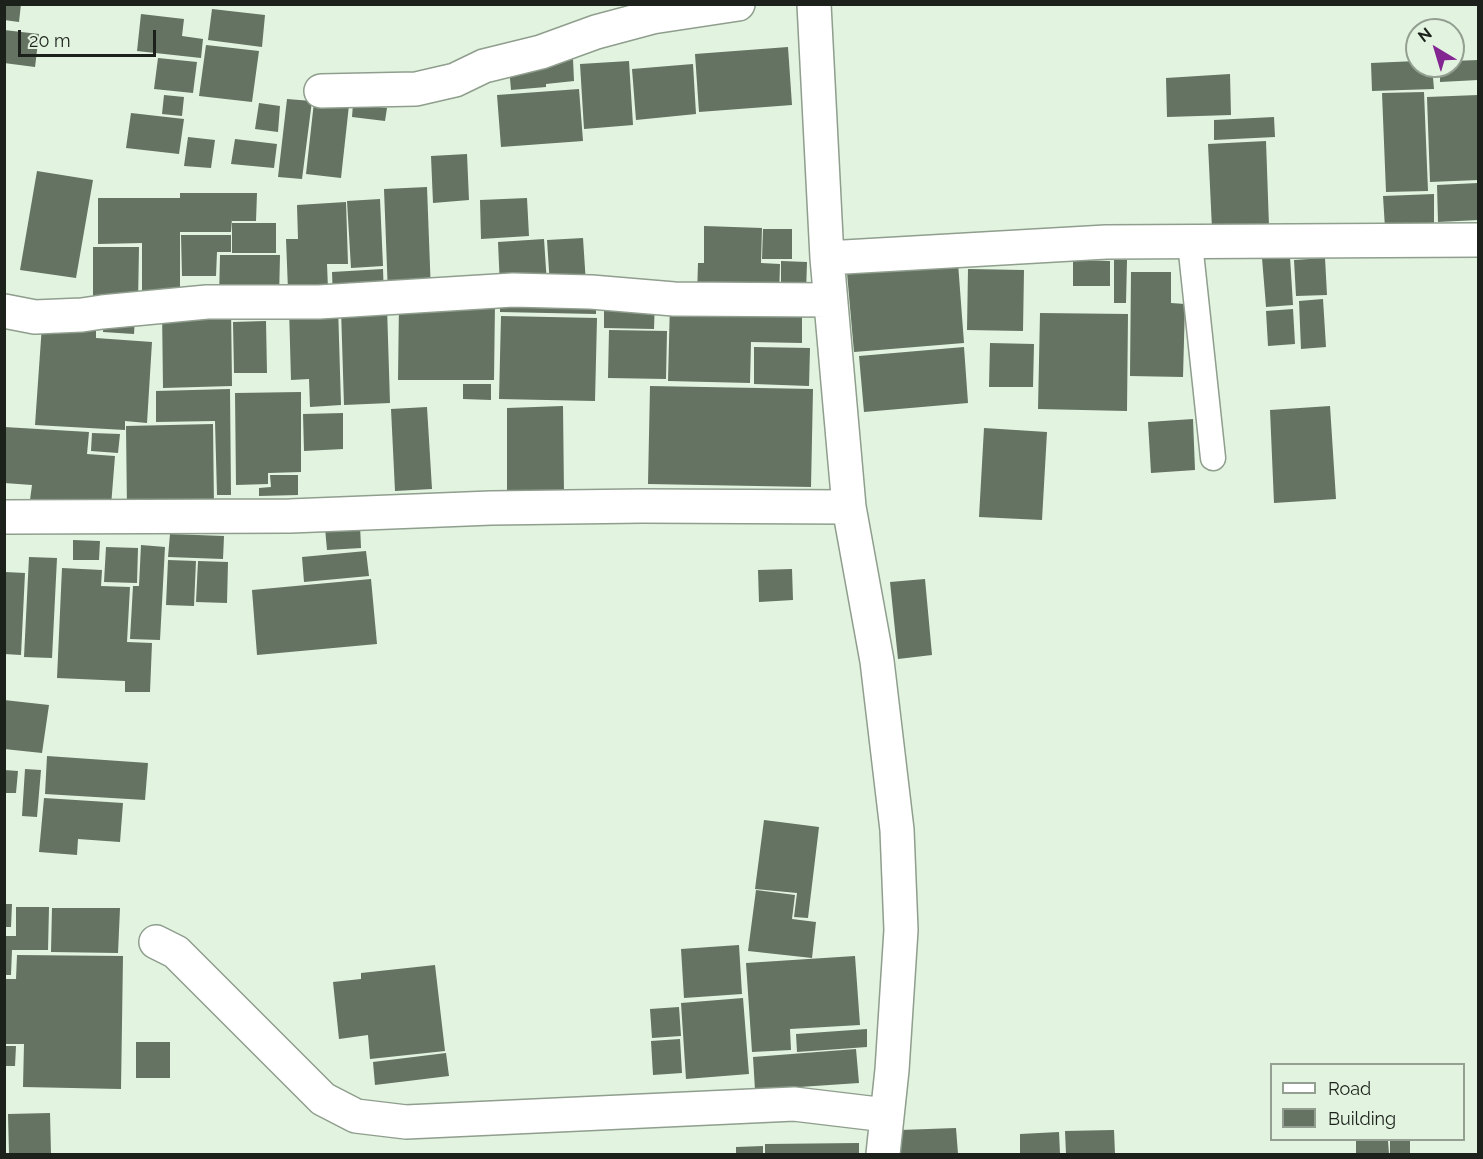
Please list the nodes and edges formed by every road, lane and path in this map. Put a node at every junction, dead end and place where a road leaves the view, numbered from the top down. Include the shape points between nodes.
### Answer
1 (738, 4) edge
2 (814, 4) edge
3 (321, 91) dead end
4 (1479, 240) edge
5 (1190, 243) junction
6 (827, 258) junction
7 (830, 300) junction
8 (4, 312) edge
9 (1213, 458) dead end
10 (849, 507) junction
11 (4, 517) edge
12 (156, 942) dead end
13 (886, 1115) junction
14 (883, 1155) edge

1 - 3 street via 652,17 416,89
2 - 6 street
4 - 5 street
5 - 6 street via 1106,242
5 - 9 lane
6 - 7 street
7 - 8 street via 674,299 513,290 319,302 207,302 82,315 35,317
7 - 10 street
10 - 11 street via 631,506 290,516
10 - 13 street via 877,661 897,831 901,930
12 - 13 street via 176,952 322,1099 356,1116 406,1122 794,1104
13 - 14 street

